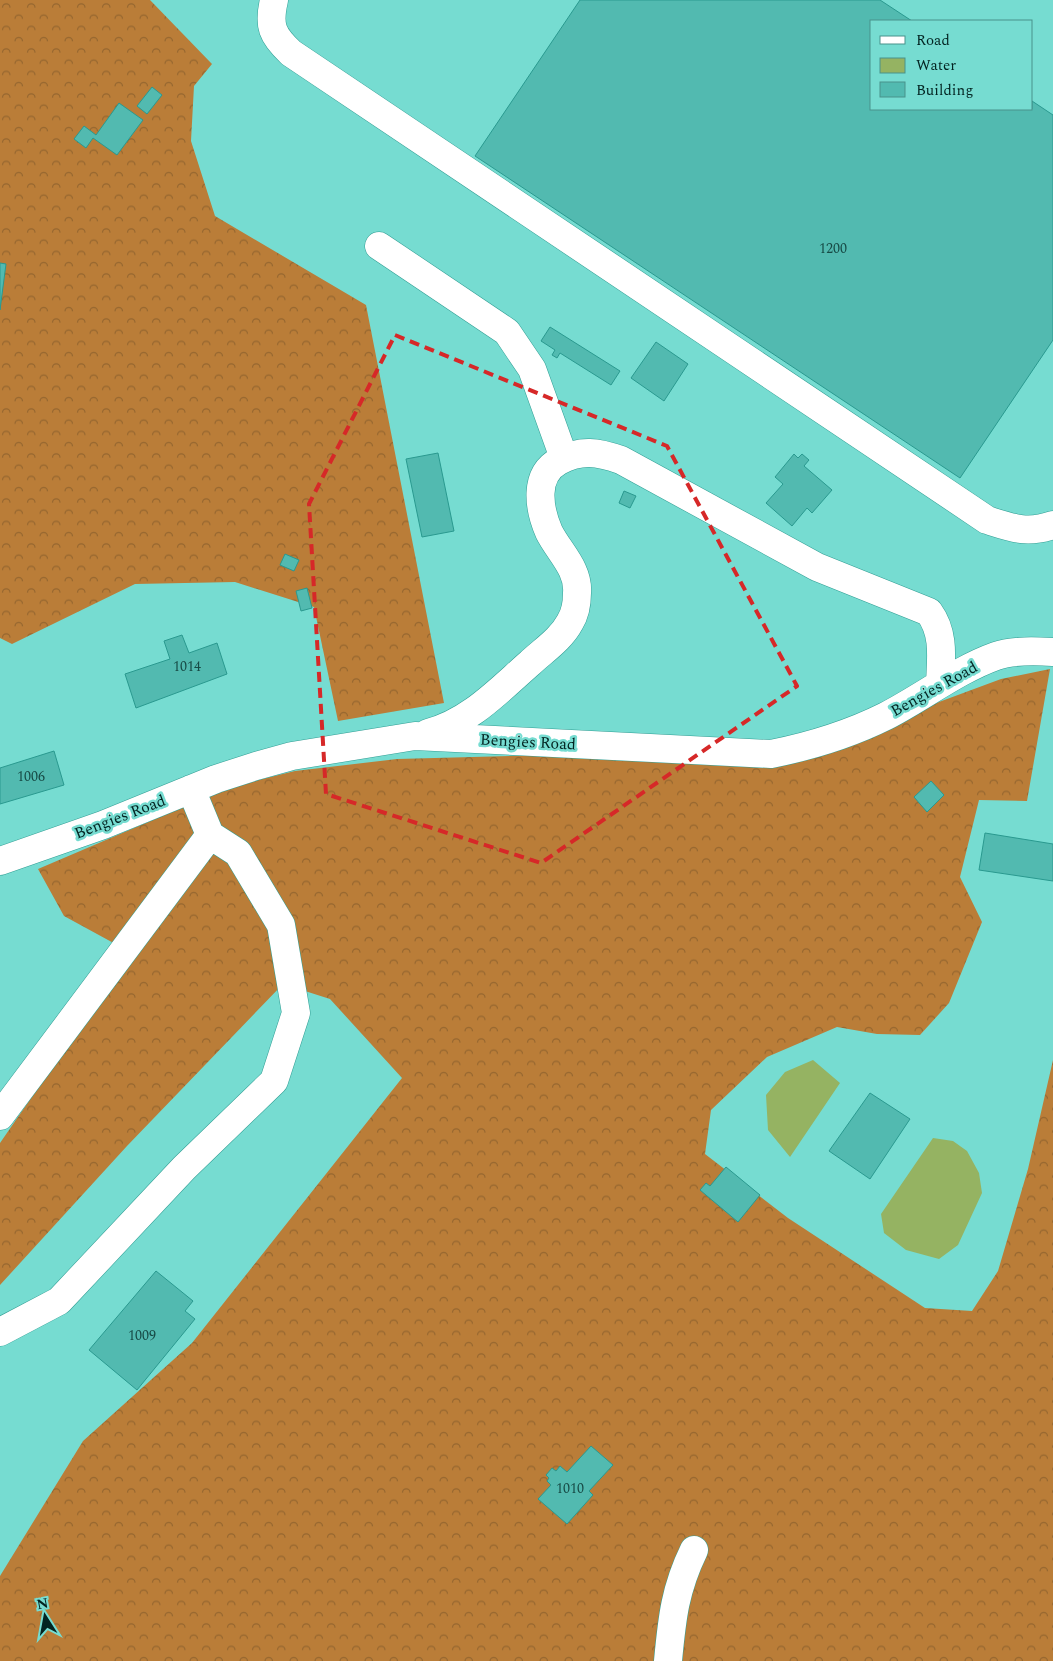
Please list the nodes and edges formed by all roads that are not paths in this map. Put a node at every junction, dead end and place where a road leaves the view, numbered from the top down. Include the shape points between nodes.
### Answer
1 (274, 0) edge
2 (379, 246) dead end
3 (564, 458) junction
4 (1053, 525) edge
5 (1053, 652) edge
6 (940, 684) junction
7 (415, 736) junction
8 (191, 789) junction
9 (210, 835) junction
10 (0, 862) edge
11 (0, 1116) edge
12 (0, 1332) edge
13 (694, 1550) dead end
14 (668, 1661) edge

1 - 4 street via 271,15 276,39 299,59 987,520 1020,531
2 - 3 street via 507,332 532,368
3 - 6 street via 579,452 598,452 621,460 817,567 929,612 937,623 942,641
3 - 7 street via 547,471 540,491 543,515 550,533 574,573 578,590 571,621 559,638 480,707 460,721
5 - 6 street, Bengies Road via 998,655
6 - 7 street, Bengies Road via 886,716 818,744 771,754
7 - 8 street, Bengies Road via 292,756 216,778
8 - 9 street
8 - 10 street, Bengies Road
9 - 11 street
9 - 12 street via 238,853 281,925 296,1013 274,1081 184,1168 59,1301
13 - 14 street via 681,1577 672,1612

